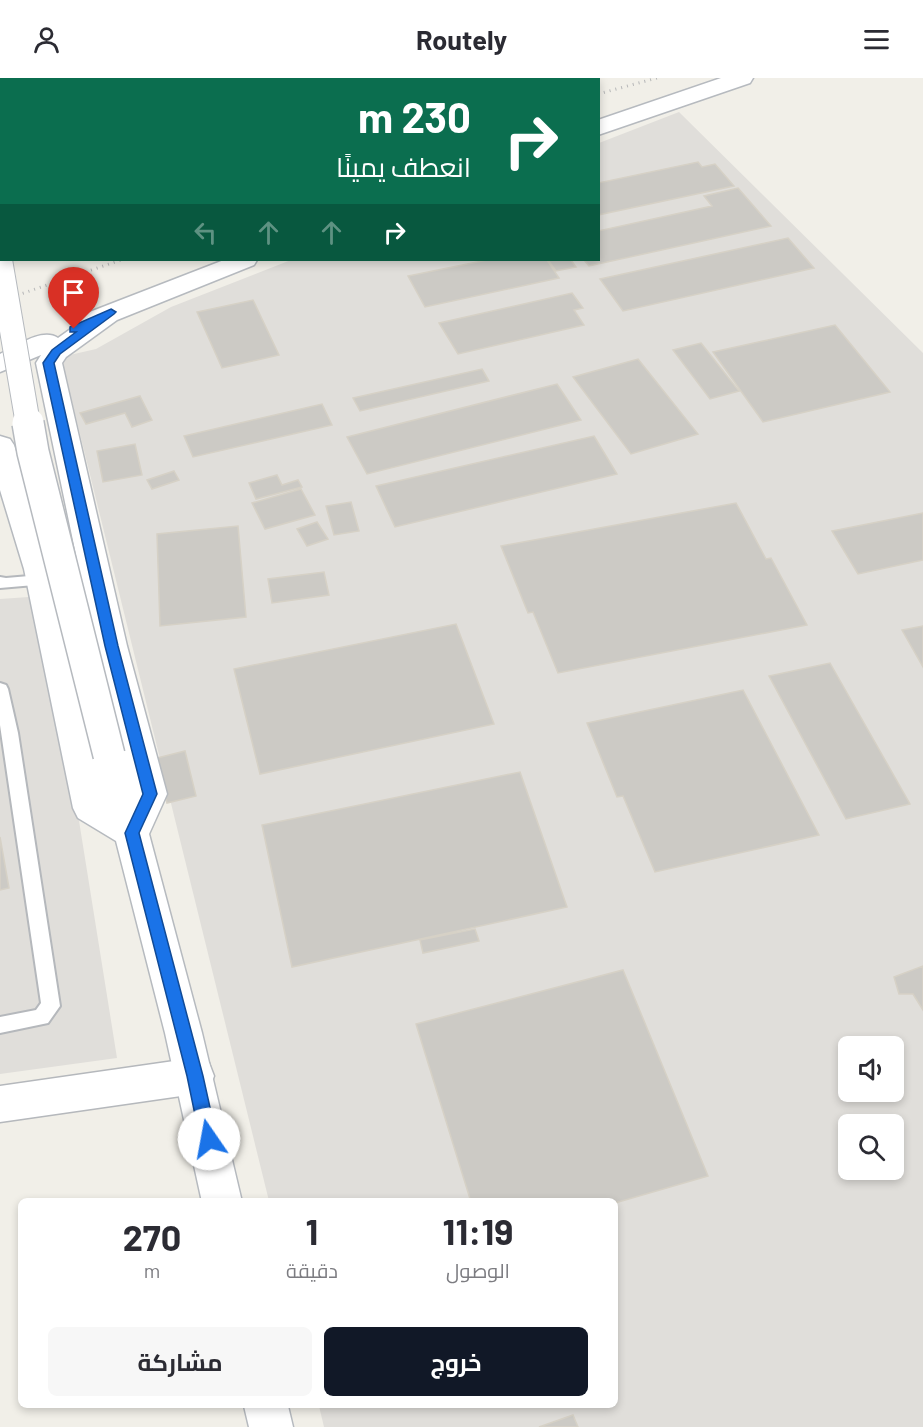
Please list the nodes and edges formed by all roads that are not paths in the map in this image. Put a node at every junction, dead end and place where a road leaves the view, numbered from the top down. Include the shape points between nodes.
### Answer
1 (742, 78) edge
2 (600, 127) edge
3 (0, 261) edge
4 (242, 261) edge
5 (111, 312) junction
6 (0, 364) edge
7 (0, 445) edge
8 (41, 580) junction
9 (0, 582) edge
10 (0, 689) edge
11 (132, 833) junction
12 (0, 1025) edge
13 (195, 1076) junction
14 (0, 1104) edge
15 (221, 1198) edge
16 (266, 1408) edge
17 (271, 1427) edge

1 - 2 main road
3 - 11 main road, bridge via 33,452
4 - 5 main road
5 - 6 main road
5 - 11 main road via 56,352 49,363 111,646 150,794
7 - 8 main road
8 - 9 lane
8 - 11 main road via 90,808
10 - 12 lane via 51,1006 41,1017
11 - 13 main road
13 - 14 main road
13 - 15 main road
16 - 17 main road

